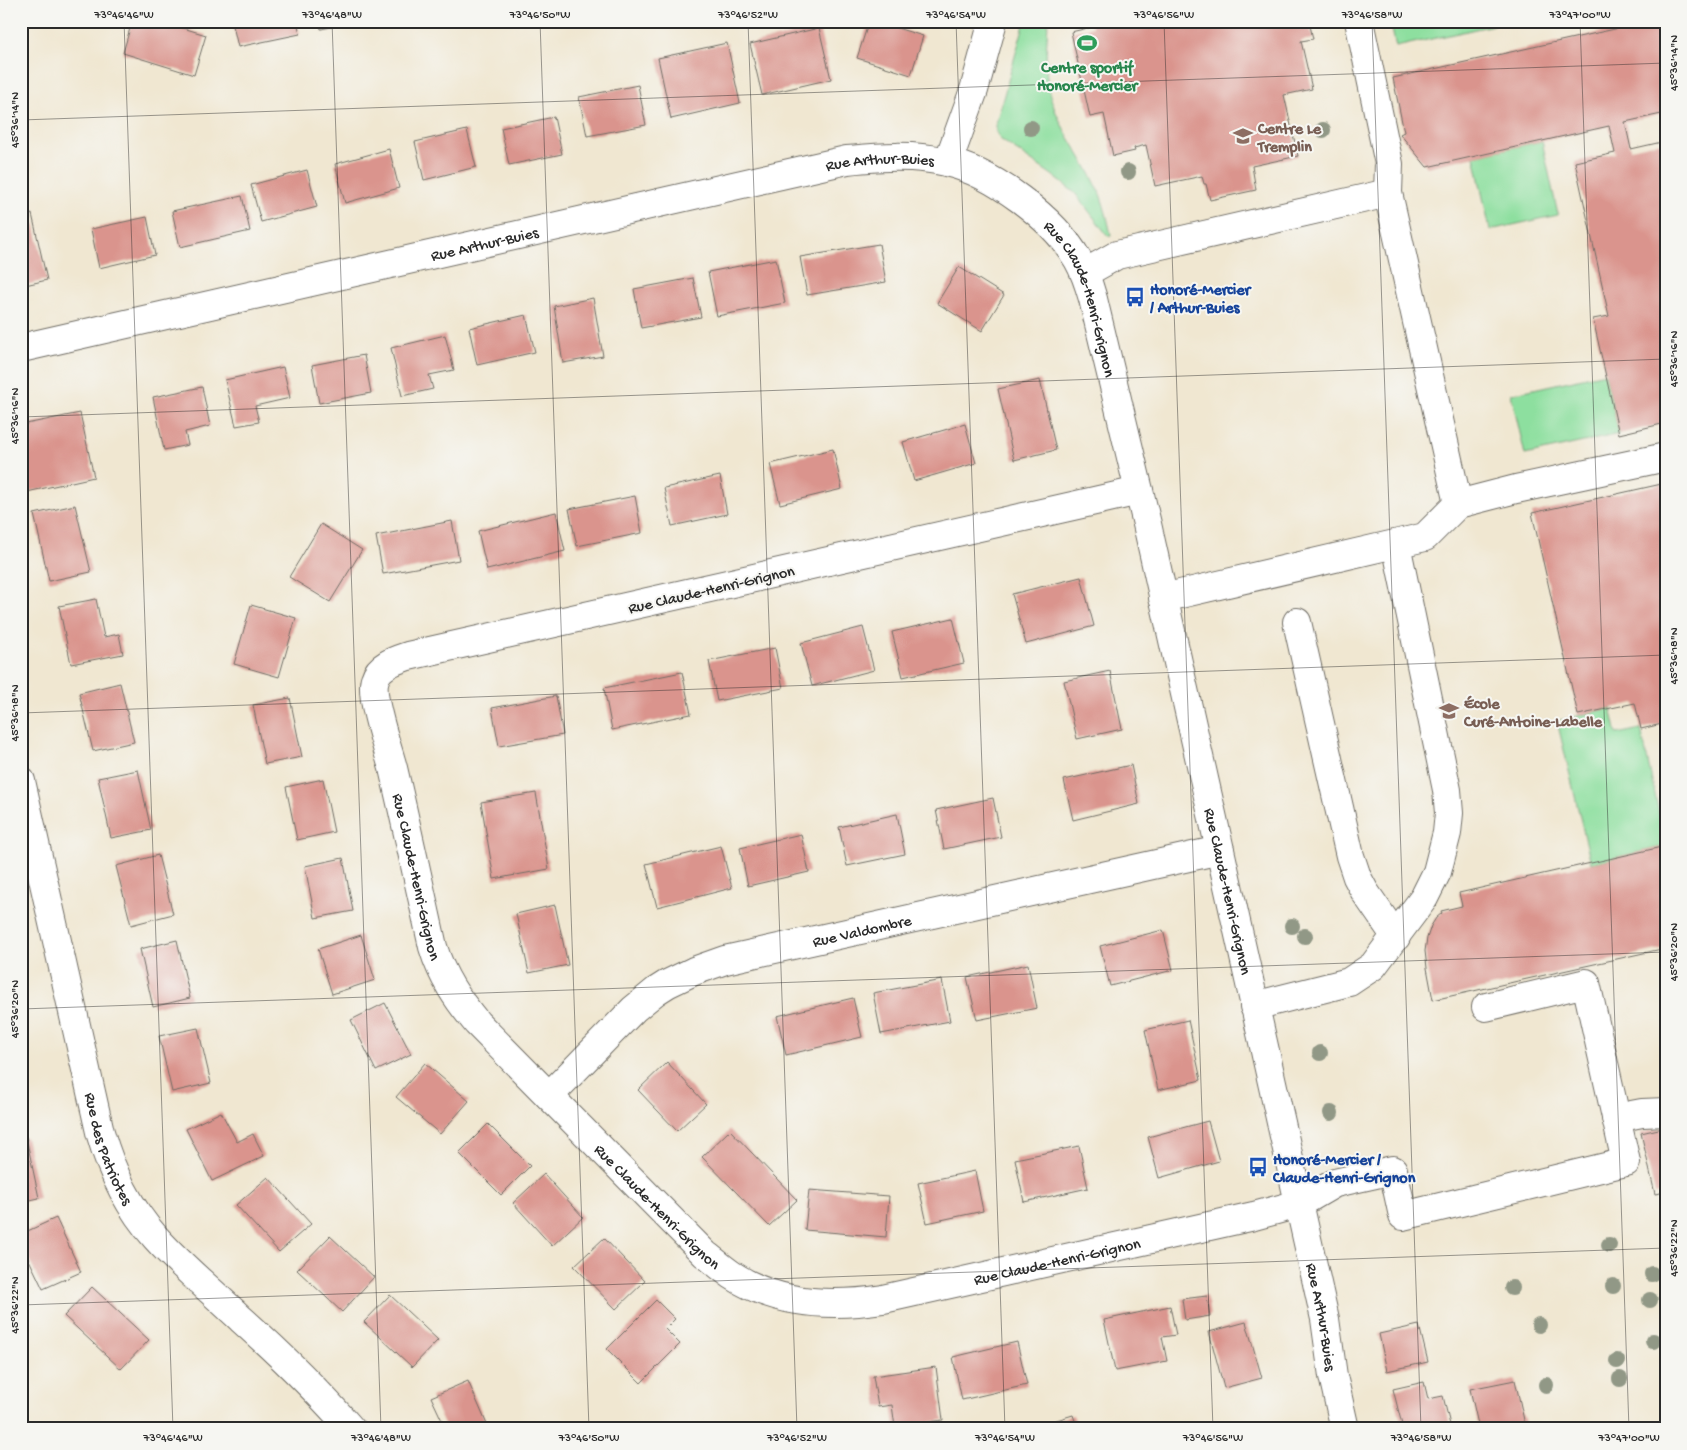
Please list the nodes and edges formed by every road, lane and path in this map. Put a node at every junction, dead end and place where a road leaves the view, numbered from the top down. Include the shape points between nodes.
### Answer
1 (993, 21) edge
2 (1359, 21) edge
3 (948, 162) junction
4 (1388, 193) junction
5 (1085, 273) junction
6 (21, 348) edge
7 (1666, 457) edge
8 (1139, 491) junction
9 (1458, 504) junction
10 (1396, 544) junction
11 (1163, 598) junction
12 (1297, 622) dead end
13 (21, 782) edge
14 (1220, 850) junction
15 (1396, 937) junction
16 (1254, 1006) junction
17 (1486, 1007) dead end
18 (549, 1096) junction
19 (1666, 1112) edge
20 (1616, 1118) junction
21 (1299, 1204) junction
22 (351, 1429) edge
23 (1345, 1429) edge

1 - 3 street via 974,90
2 - 4 street via 1388,158
3 - 5 street, Rue Claude-Henri-Grignon via 985,177 1028,206 1057,232
3 - 6 street, Rue Arthur-Buies via 896,156 847,160
4 - 5 street via 1117,256
4 - 9 street
5 - 8 street, Rue Claude-Henri-Grignon
7 - 9 street
8 - 11 street, Rue Claude-Henri-Grignon
8 - 18 street, Rue Claude-Henri-Grignon via 408,656 380,670 374,680 374,694 438,963 456,996 477,1023
9 - 10 street via 1425,537
10 - 11 street
10 - 15 street via 1444,770 1449,813 1437,872 1424,898
11 - 14 street, Rue Claude-Henri-Grignon
12 - 15 street via 1355,870 1365,892
13 - 22 street, Rue des Patriotes via 100,1132 106,1154 132,1208 155,1238 281,1355
14 - 16 street, Rue Claude-Henri-Grignon
14 - 18 street, Rue Valdombre via 709,965 667,984 645,1000
15 - 16 street via 1373,966 1349,982
16 - 21 street, Rue Claude-Henri-Grignon
17 - 20 street via 1586,983
18 - 21 street, Rue Claude-Henri-Grignon via 690,1240 718,1264 760,1290 809,1302 852,1303 883,1299
19 - 20 street
20 - 21 street via 1626,1162 1403,1216 1393,1170 1334,1183
21 - 23 street, Rue Arthur-Buies

